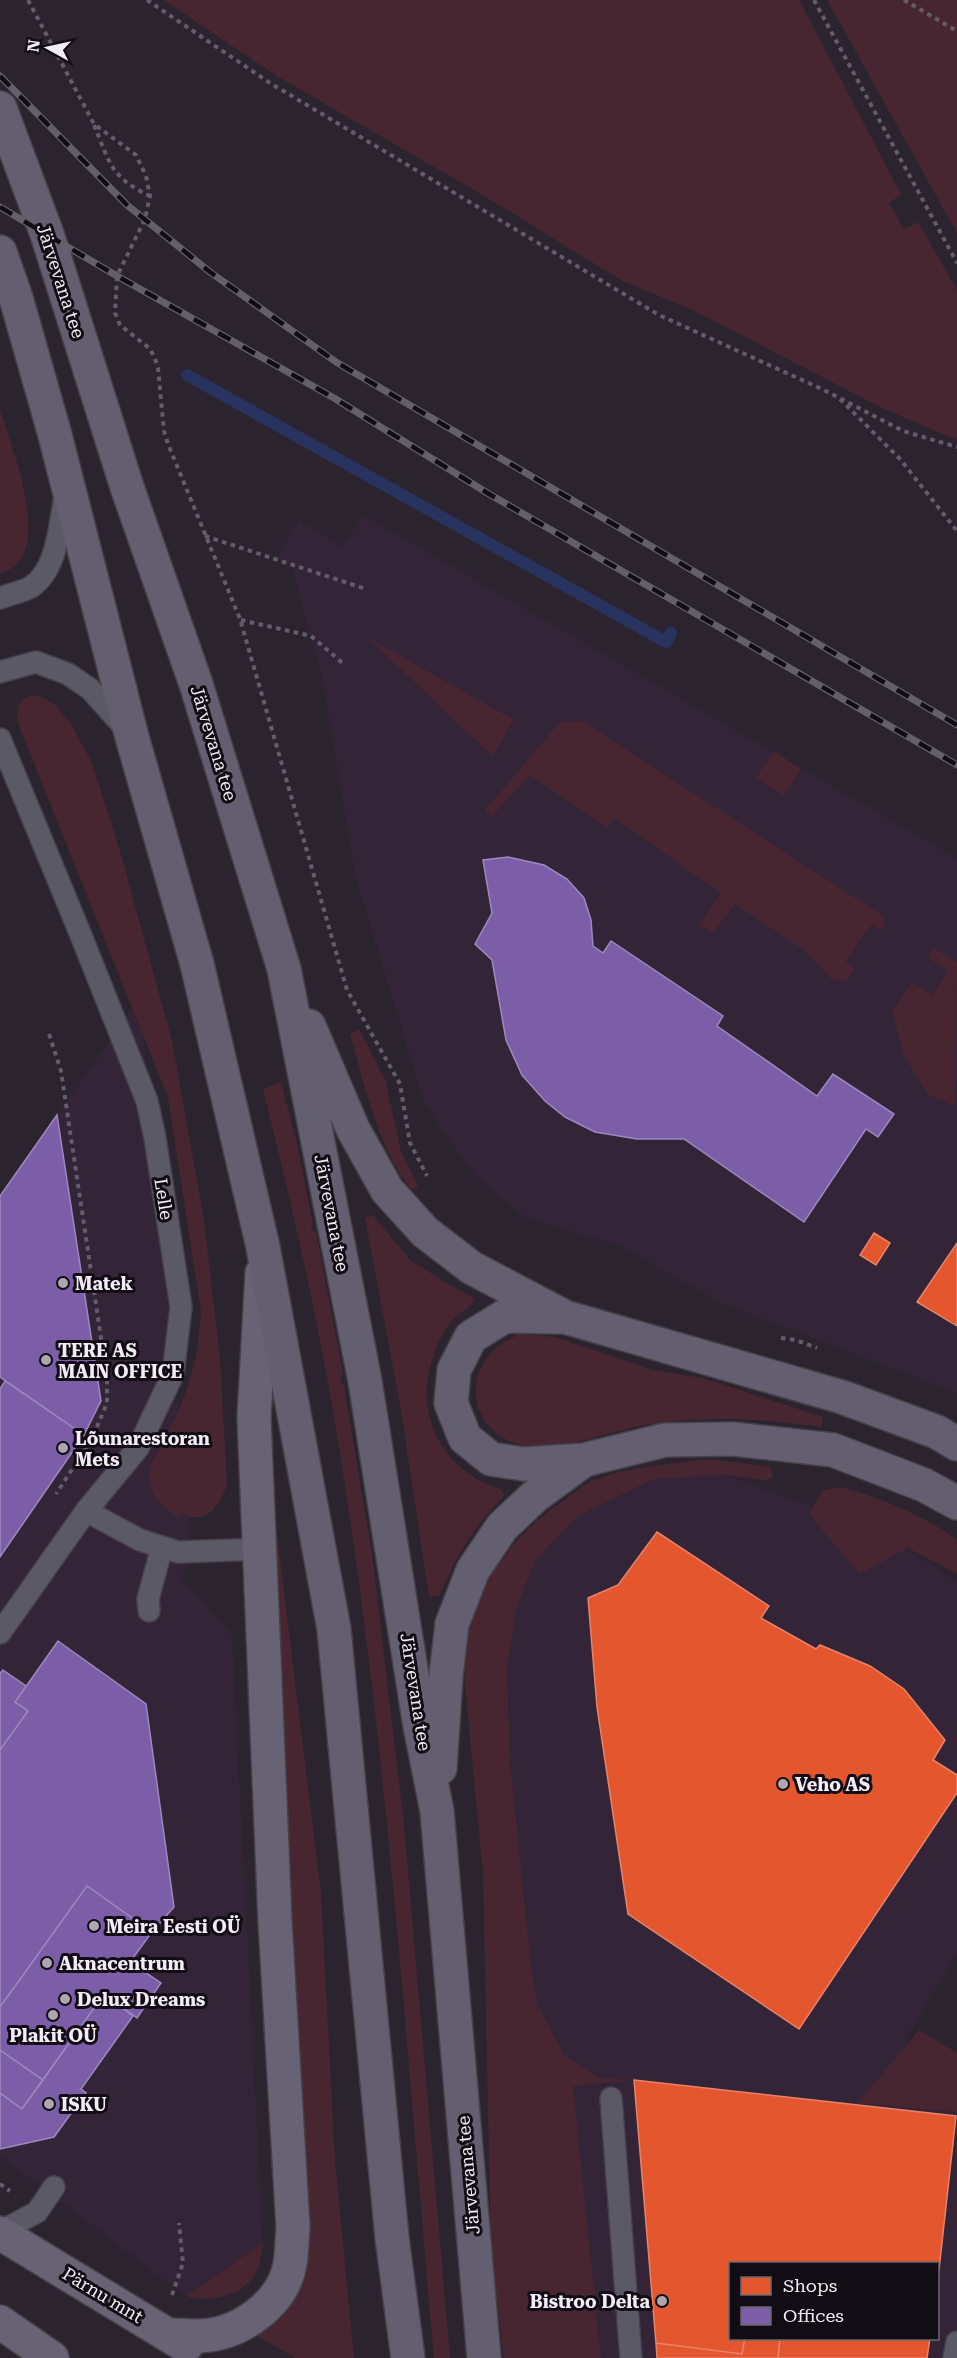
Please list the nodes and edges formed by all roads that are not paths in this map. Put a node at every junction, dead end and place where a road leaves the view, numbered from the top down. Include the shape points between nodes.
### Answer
1 (0, 108) edge
2 (0, 252) edge
3 (68, 483) junction
4 (0, 598) edge
5 (0, 672) edge
6 (132, 737) junction
7 (0, 739) edge
8 (284, 969) junction
9 (263, 1247) junction
10 (565, 1317) junction
11 (957, 1444) edge
12 (584, 1460) junction
13 (957, 1503) edge
14 (86, 1511) junction
15 (162, 1547) junction
16 (260, 1549) junction
17 (149, 1611) dead end
18 (0, 1632) edge
19 (437, 1811) junction
20 (611, 2098) dead end
21 (54, 2187) dead end
22 (0, 2232) edge
23 (0, 2322) edge
24 (168, 2335) junction
25 (957, 2342) edge
26 (52, 2358) edge
27 (205, 2358) edge
28 (408, 2358) edge
29 (484, 2358) edge
30 (631, 2358) edge
31 (954, 2358) edge

1 - 8 highway, Järvevana tee via 47,234 127,487 196,684
2 - 3 highway
3 - 4 lane via 46,573 30,587
3 - 6 highway
5 - 6 lane via 36,662 68,674 90,689
6 - 9 highway via 197,964
7 - 14 lane, Lelle via 147,1101 181,1307 173,1374 138,1448
8 - 10 highway via 353,1129 387,1190 425,1232 472,1268
8 - 19 highway, Järvevana tee via 365,1381
9 - 16 main road via 254,1418
9 - 28 highway via 334,1629 392,2238
10 - 11 highway via 842,1396 937,1432
10 - 12 highway via 506,1316 471,1337 454,1370 451,1403 465,1438 491,1459 523,1464
12 - 13 highway via 665,1440 733,1439 833,1450 924,1485
12 - 19 highway via 535,1496 502,1527 473,1570 452,1624
14 - 15 lane via 140,1540
14 - 18 lane, Lelle
15 - 16 lane via 178,1552
15 - 17 lane via 148,1599
16 - 24 main road via 275,1921 293,2227 290,2266 276,2297 232,2329 203,2336
19 - 29 highway, Järvevana tee
20 - 30 lane
21 - 22 lane via 37,2212
22 - 24 main road, Pärnu mnt
23 - 26 main road
24 - 27 main road, Pärnu mnt
25 - 31 lane

